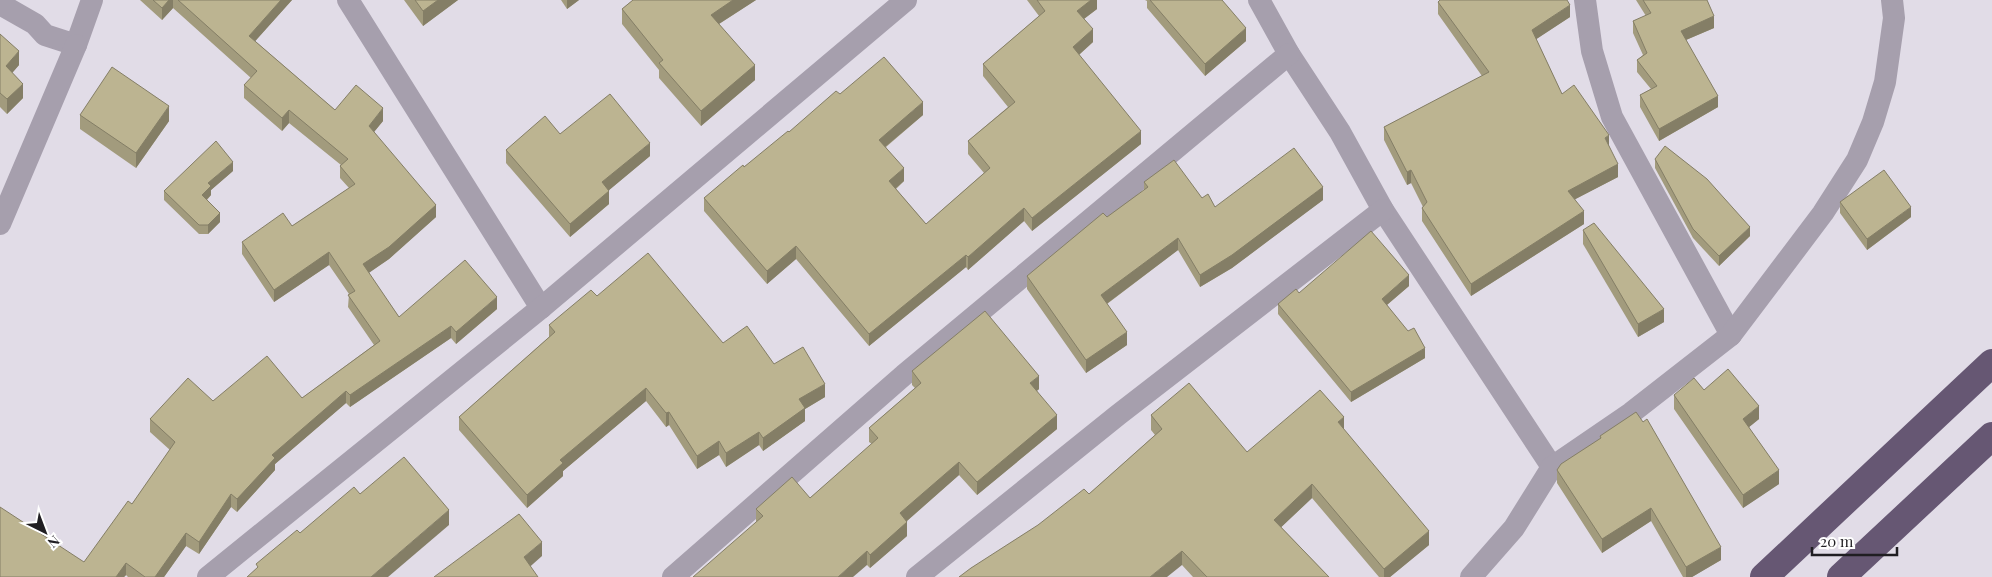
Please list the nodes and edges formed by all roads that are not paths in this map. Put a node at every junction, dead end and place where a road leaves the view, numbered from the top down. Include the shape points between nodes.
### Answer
1 (92, 0) edge
2 (348, 0) edge
3 (1259, 0) edge
4 (1585, 0) edge
5 (1892, 0) edge
6 (904, 1) edge
7 (0, 4) edge
8 (76, 45) junction
9 (1289, 54) junction
10 (1383, 210) junction
11 (0, 224) edge
12 (540, 308) junction
13 (1731, 335) junction
14 (1992, 363) edge
15 (1992, 436) edge
16 (1552, 467) junction
17 (208, 577) edge
18 (673, 577) edge
19 (916, 577) edge
20 (1471, 577) edge
21 (1764, 577) edge
22 (1841, 577) edge

1 - 8 street
2 - 12 street
3 - 9 street
4 - 13 street via 1592,51 1612,117
5 - 13 street via 1894,18 1885,82 1857,160 1823,213
6 - 12 street
7 - 8 street via 34,24 45,35
8 - 11 street
9 - 10 street via 1340,132
9 - 18 street via 904,375
10 - 16 street
10 - 19 street via 1118,414
12 - 17 street
13 - 16 street via 1630,413
14 - 21 highway
15 - 22 highway
16 - 20 street via 1514,528

